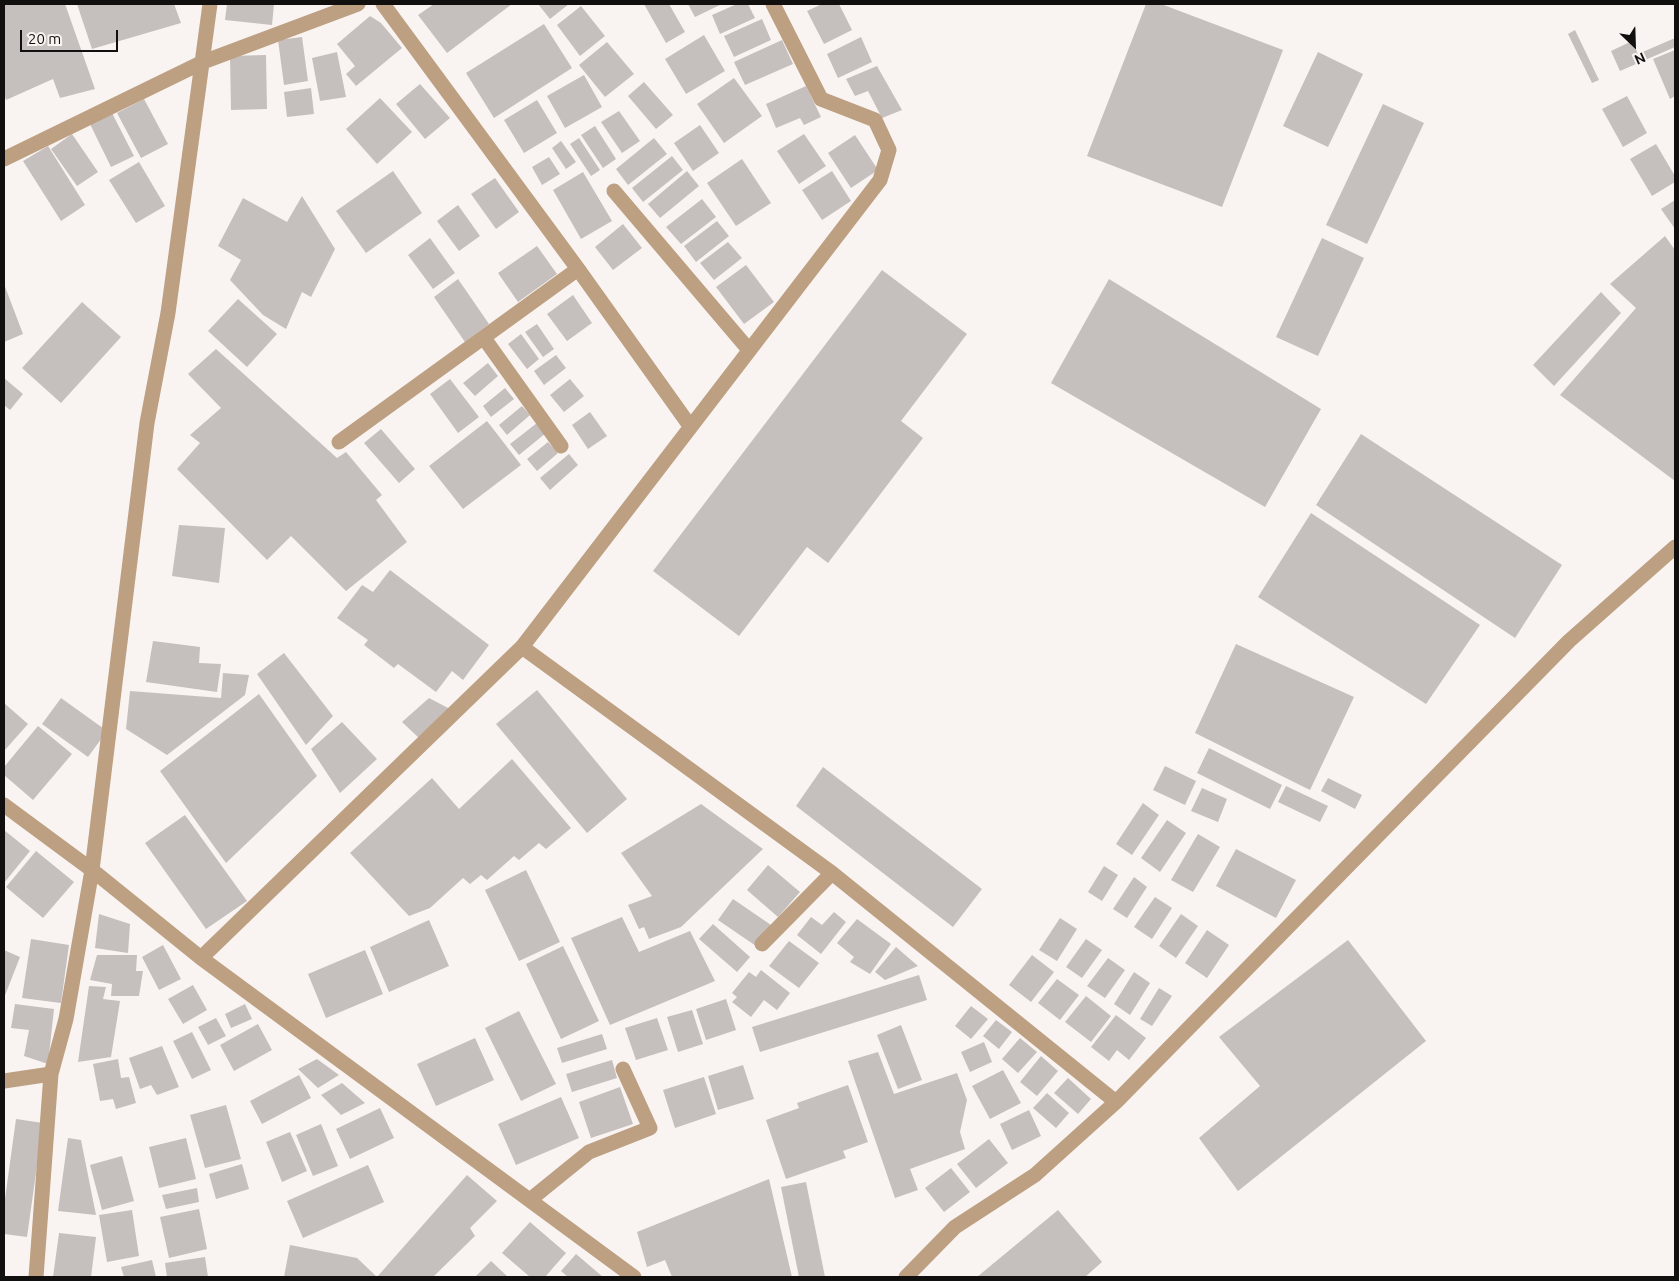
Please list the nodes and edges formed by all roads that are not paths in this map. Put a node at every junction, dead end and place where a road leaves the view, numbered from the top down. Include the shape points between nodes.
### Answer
1 (210, 4) edge
2 (358, 4) edge
3 (383, 4) edge
4 (773, 4) edge
5 (202, 62) junction
6 (4, 159) edge
7 (614, 191) dead end
8 (578, 269) junction
9 (484, 338) junction
10 (749, 350) junction
11 (690, 426) junction
12 (339, 442) dead end
13 (561, 446) dead end
14 (1675, 547) edge
15 (522, 646) junction
16 (4, 805) edge
17 (92, 870) junction
18 (832, 873) junction
19 (762, 944) dead end
20 (201, 958) junction
21 (624, 1069) dead end
22 (51, 1074) junction
23 (4, 1081) edge
24 (1116, 1102) junction
25 (530, 1199) junction
26 (36, 1277) edge
27 (634, 1277) edge
28 (906, 1277) edge

1 - 5 street
2 - 5 street
3 - 8 street
4 - 10 street via 821,99 876,120 889,150 880,180
5 - 6 street
5 - 17 street via 168,313 147,423
7 - 10 street
8 - 9 street
8 - 11 street
9 - 12 street
9 - 13 street
10 - 11 street
11 - 15 street
14 - 24 street via 1569,641
15 - 18 street
15 - 20 street
16 - 17 street
17 - 20 street
17 - 22 street via 66,1019
18 - 19 street
18 - 24 street
20 - 25 street
21 - 25 street via 650,1128 589,1152
22 - 23 street
22 - 26 street
24 - 28 street via 1035,1175 955,1227
25 - 27 street

